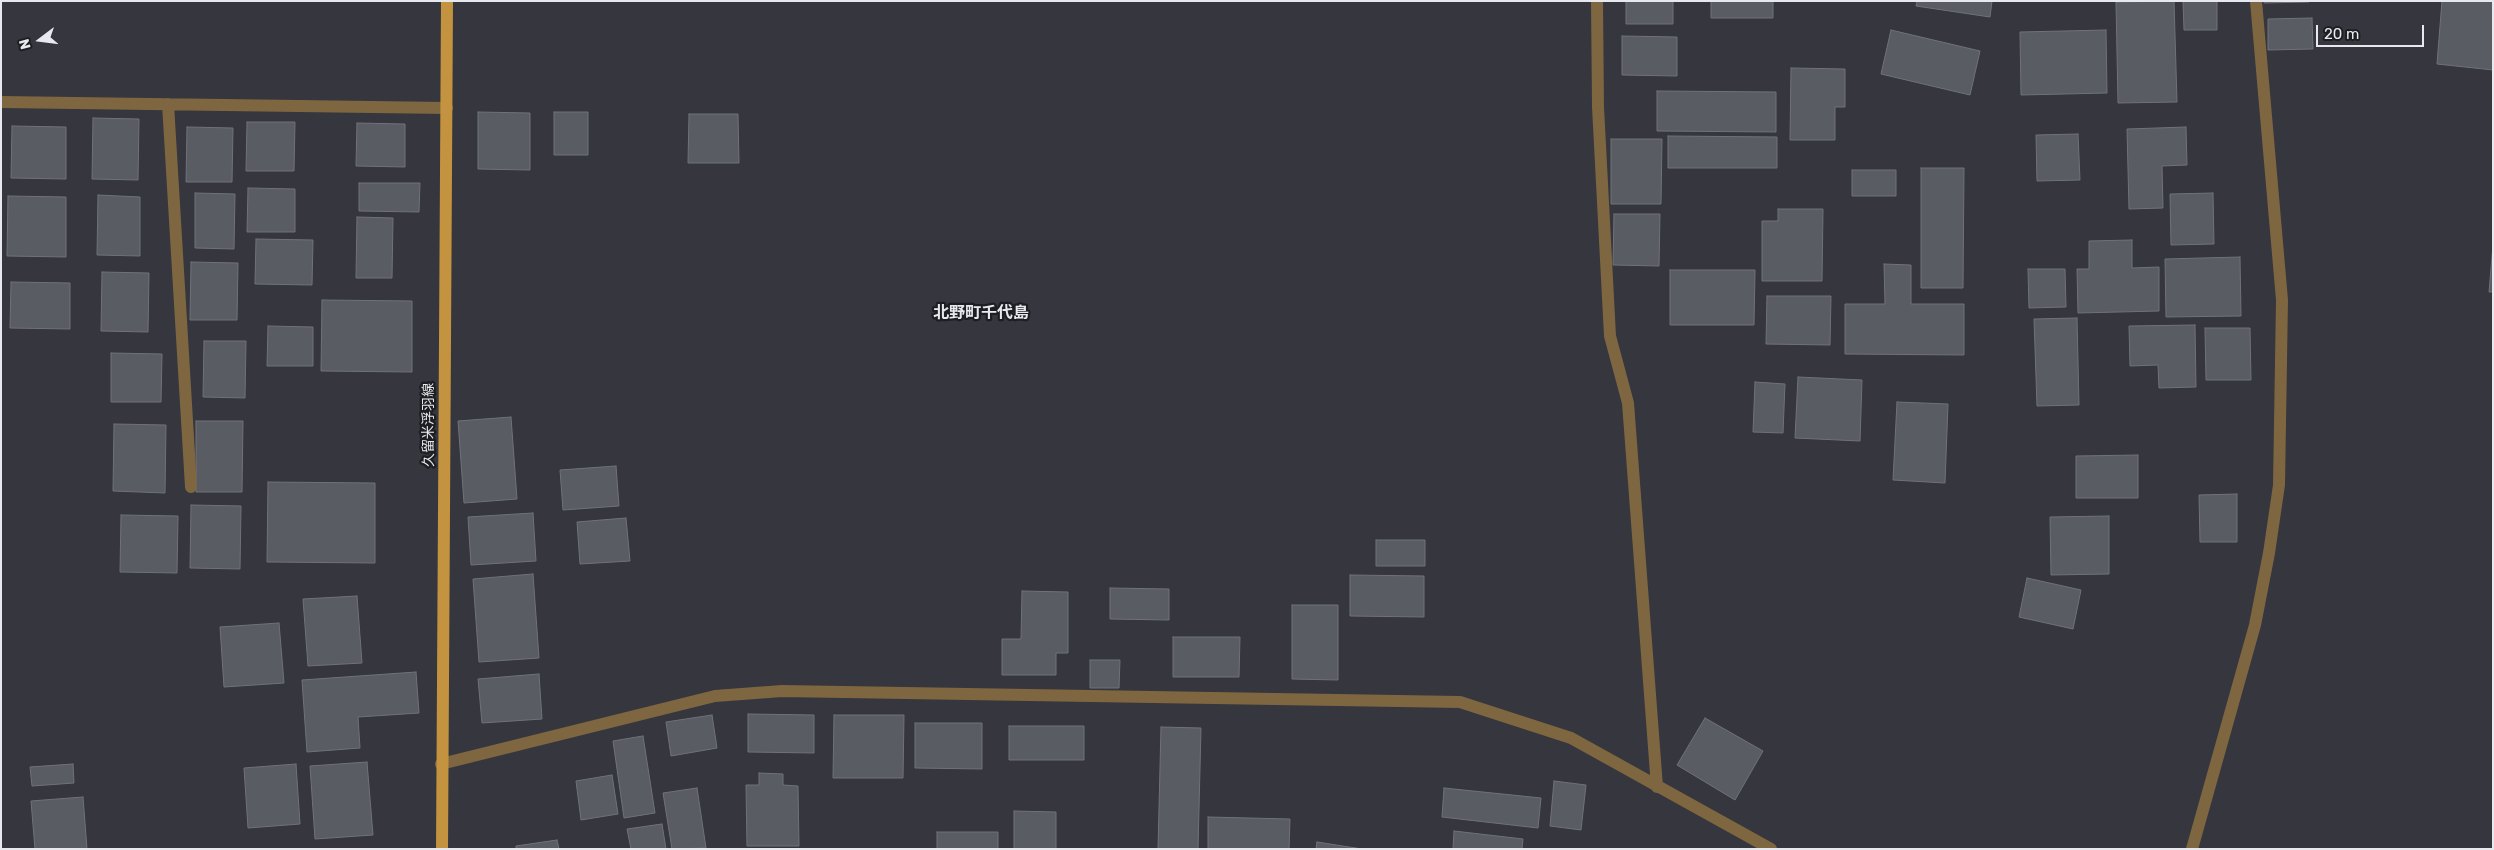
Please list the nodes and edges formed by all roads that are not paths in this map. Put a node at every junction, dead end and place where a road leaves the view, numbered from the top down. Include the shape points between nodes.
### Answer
1 (447, 1) edge
2 (1597, 1) edge
3 (2256, 1) edge
4 (1, 102) edge
5 (168, 104) junction
6 (447, 108) junction
7 (191, 487) dead end
8 (441, 764) junction
9 (1657, 787) junction
10 (442, 849) edge
11 (1771, 849) edge
12 (2192, 849) edge

1 - 6 main road, 久留米浮羽線
2 - 9 street via 1598,106 1610,336 1628,403
3 - 12 street via 2282,300 2279,485 2255,625
4 - 5 street
5 - 6 street
5 - 7 street
6 - 8 main road, 久留米浮羽線
8 - 9 street via 715,696 782,691 1460,702 1571,738
8 - 10 main road, 久留米浮羽線
9 - 11 street

